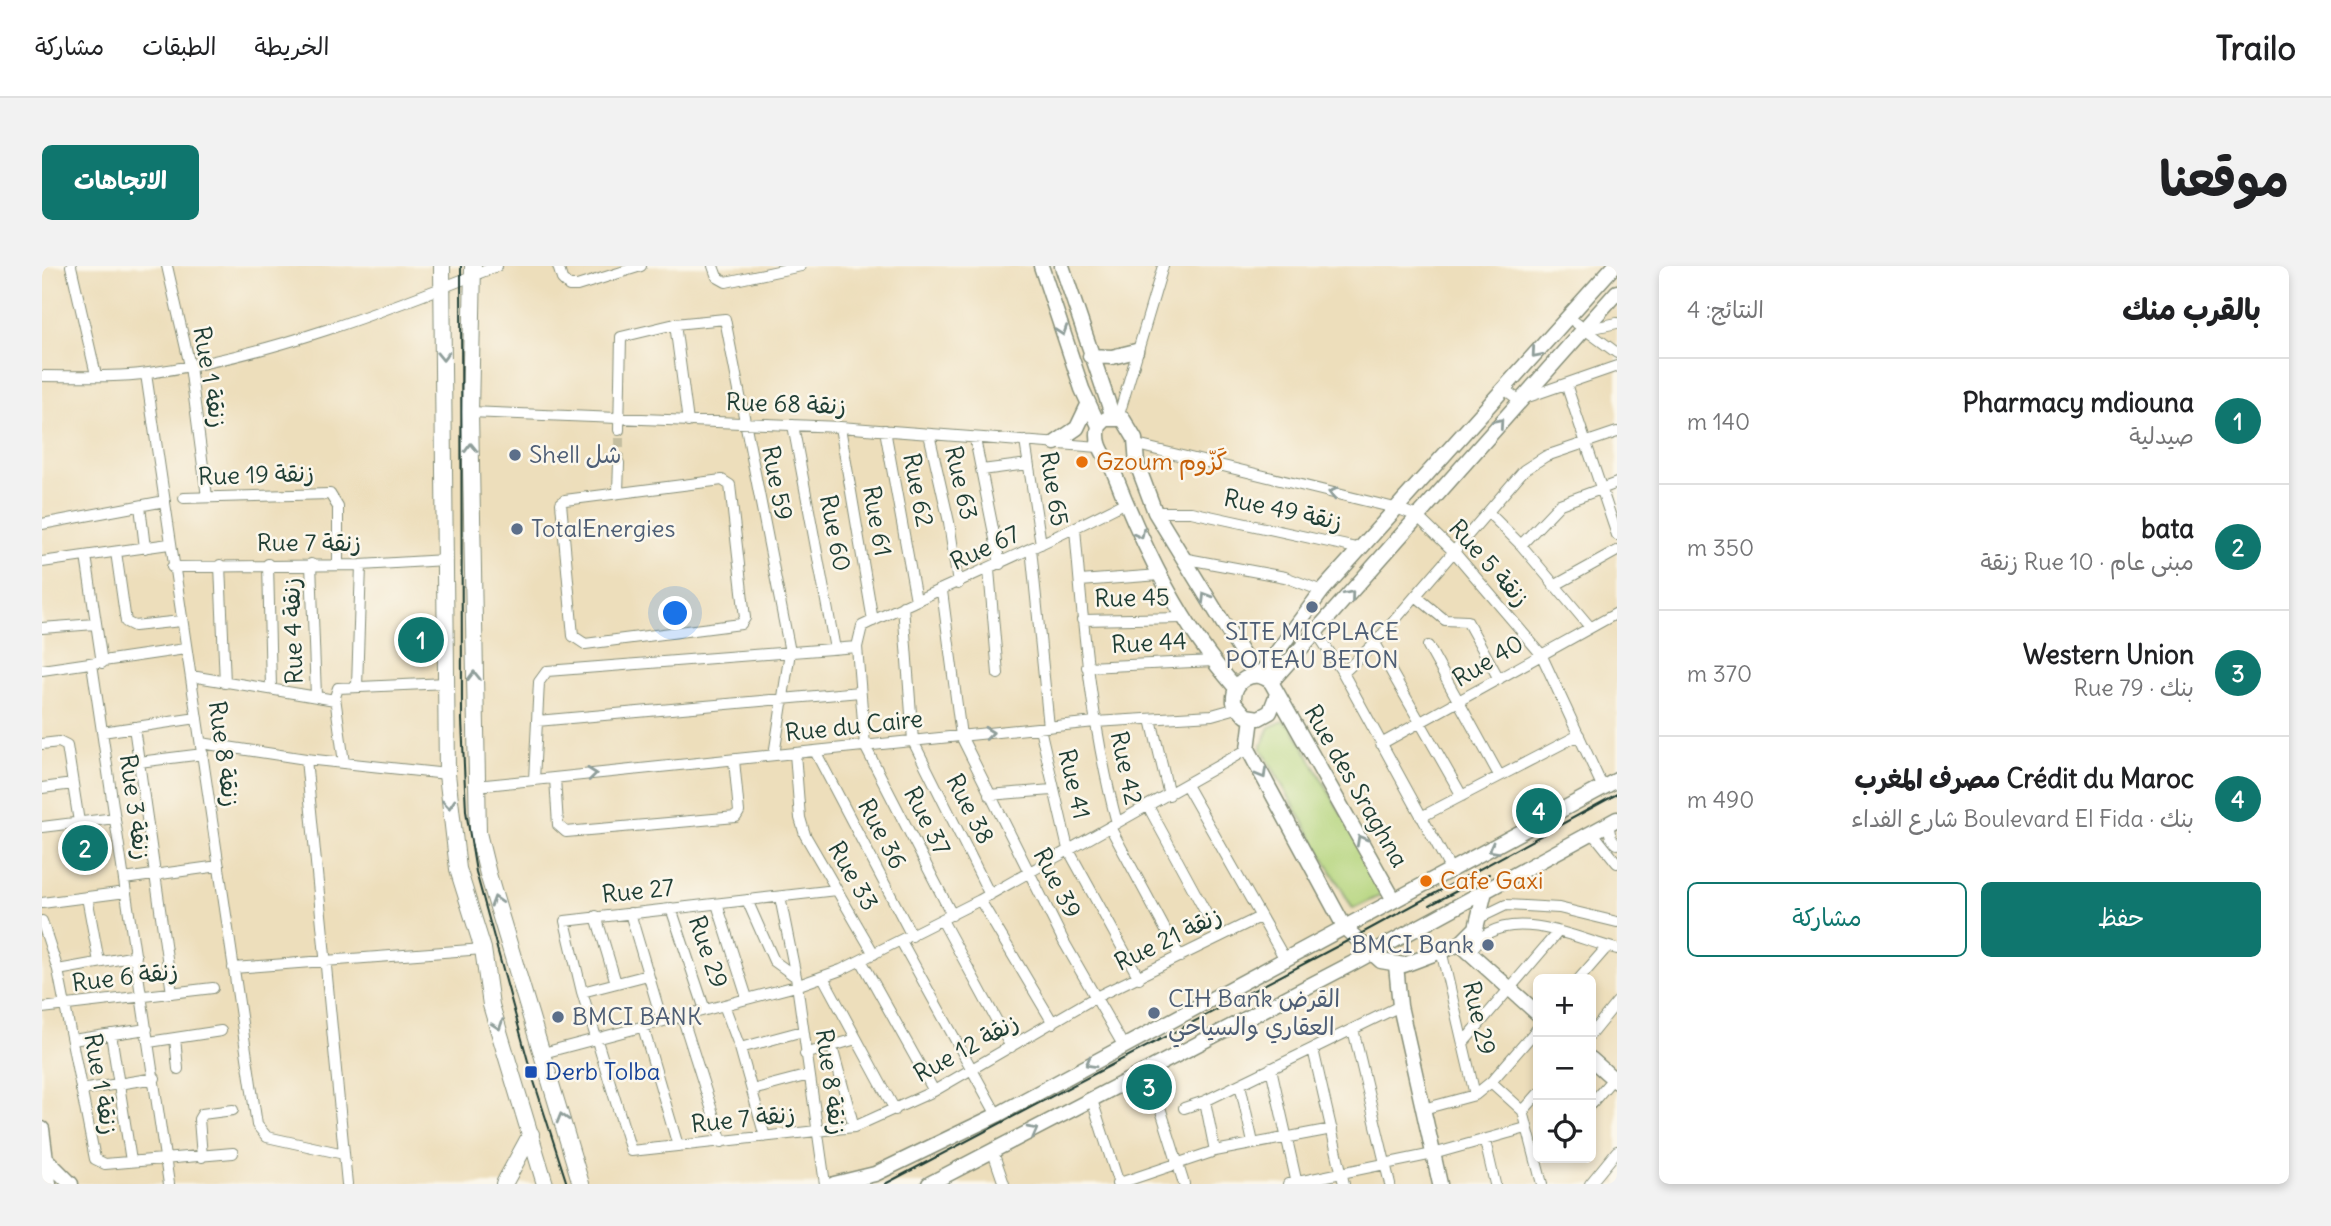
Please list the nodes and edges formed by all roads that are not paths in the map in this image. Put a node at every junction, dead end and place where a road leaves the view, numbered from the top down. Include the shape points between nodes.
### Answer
1 (71, 266) edge
2 (167, 266) edge
3 (442, 266) edge
4 (497, 266) edge
5 (558, 266) edge
6 (640, 266) edge
7 (713, 266) edge
8 (801, 266) edge
9 (1041, 266) edge
10 (1062, 266) edge
11 (1163, 266) edge
12 (1614, 266) edge
13 (473, 271) edge
14 (442, 288) junction
15 (1617, 292) edge
16 (1567, 317) junction
17 (1617, 323) edge
18 (675, 324) junction
19 (1584, 330) junction
20 (1136, 351) junction
21 (1617, 353) edge
22 (1090, 356) junction
23 (190, 366) junction
24 (1617, 366) edge
25 (146, 374) junction
26 (96, 375) junction
27 (42, 376) edge
28 (1566, 384) junction
29 (1504, 389) junction
30 (1519, 400) junction
31 (1088, 405) junction
32 (470, 412) junction
33 (1116, 417) junction
34 (618, 418) junction
35 (688, 422) junction
36 (744, 423) junction
37 (793, 425) junction
38 (1099, 426) junction
39 (840, 427) junction
40 (619, 430) tunnel mouth
41 (885, 430) junction
42 (1617, 432) edge
43 (929, 434) junction
44 (975, 439) junction
45 (1026, 441) junction
46 (1055, 443) junction
47 (1585, 444) junction
48 (1137, 445) junction
49 (1099, 447) junction
50 (619, 463) tunnel mouth
51 (1028, 464) junction
52 (1137, 464) junction
53 (982, 470) junction
54 (1114, 471) junction
55 (1617, 483) edge
56 (1600, 489) junction
57 (618, 492) junction
58 (207, 496) junction
59 (184, 498) dead end
60 (165, 501) junction
61 (1124, 503) junction
62 (140, 506) junction
63 (1399, 509) junction
64 (1155, 512) junction
65 (1488, 512) junction
66 (1417, 516) junction
67 (42, 524) edge
68 (1075, 528) junction
69 (1617, 535) edge
70 (169, 544) junction
71 (1521, 545) junction
72 (1036, 546) junction
73 (145, 548) junction
74 (1361, 549) junction
75 (1617, 551) edge
76 (116, 552) junction
77 (1455, 554) junction
78 (86, 556) junction
79 (1182, 558) junction
80 (445, 560) junction
81 (42, 562) edge
82 (268, 564) junction
83 (338, 564) junction
84 (1000, 564) junction
85 (220, 565) junction
86 (311, 565) junction
87 (360, 565) junction
88 (172, 567) junction
89 (989, 570) junction
90 (1160, 575) junction
91 (1080, 581) junction
92 (958, 584) junction
93 (1554, 586) junction
94 (942, 591) junction
95 (1322, 591) junction
96 (1417, 597) junction
97 (916, 600) junction
98 (903, 606) junction
99 (1617, 613) edge
100 (1183, 618) junction
101 (1082, 620) junction
102 (180, 621) junction
103 (873, 621) junction
104 (95, 624) junction
105 (1590, 627) junction
106 (42, 628) edge
107 (1317, 634) junction
108 (1375, 643) junction
109 (1428, 646) dead end
110 (857, 648) junction
111 (185, 649) junction
112 (835, 649) junction
113 (790, 652) junction
114 (1541, 653) junction
115 (1214, 661) junction
116 (97, 663) junction
117 (1087, 667) junction
118 (42, 670) edge
119 (1343, 673) junction
120 (998, 674) dead end
121 (191, 676) junction
122 (1499, 679) junction
123 (1266, 682) junction
124 (225, 683) junction
125 (447, 683) junction
126 (357, 687) junction
127 (271, 688) junction
128 (1236, 688) junction
129 (860, 692) junction
130 (316, 696) junction
131 (335, 700) junction
132 (783, 700) junction
133 (1461, 702) junction
134 (1237, 708) junction
135 (197, 718) junction
136 (1252, 718) junction
137 (1151, 719) junction
138 (537, 721) junction
139 (1095, 722) junction
140 (1418, 723) junction
141 (134, 727) junction
142 (1044, 728) junction
143 (102, 732) junction
144 (1579, 735) junction
145 (961, 736) junction
146 (913, 741) junction
147 (42, 744) edge
148 (1381, 744) junction
149 (865, 746) junction
150 (202, 748) junction
151 (1248, 749) junction
152 (815, 751) junction
153 (795, 753) junction
154 (774, 755) junction
155 (306, 759) junction
156 (734, 760) junction
157 (139, 762) junction
158 (344, 763) junction
159 (447, 774) junction
160 (1499, 775) junction
161 (555, 778) junction
162 (534, 780) junction
163 (1617, 780) edge
164 (73, 784) junction
165 (1186, 785) junction
166 (476, 786) junction
167 (42, 788) edge
168 (1603, 788) junction
169 (1052, 790) junction
170 (989, 795) junction
171 (1169, 795) junction
172 (1462, 796) junction
173 (1148, 806) junction
174 (1421, 817) junction
175 (115, 818) junction
176 (1613, 821) edge
177 (79, 822) junction
178 (1114, 825) junction
179 (42, 827) edge
180 (1593, 833) junction
181 (1617, 844) edge
182 (1068, 849) junction
183 (1617, 863) edge
184 (219, 866) junction
185 (1452, 872) junction
186 (1028, 873) junction
187 (155, 875) junction
188 (124, 879) junction
189 (836, 890) junction
190 (1485, 891) junction
191 (126, 892) junction
192 (990, 895) junction
193 (87, 897) junction
194 (780, 897) junction
195 (747, 900) junction
196 (980, 900) junction
197 (1394, 900) junction
198 (42, 903) edge
199 (717, 904) junction
200 (671, 908) junction
201 (631, 913) junction
202 (596, 916) junction
203 (1260, 917) junction
204 (947, 918) junction
205 (1479, 918) junction
206 (42, 921) edge
207 (1617, 922) edge
208 (1345, 928) junction
209 (1557, 933) junction
210 (912, 936) junction
211 (1219, 937) junction
212 (901, 941) junction
213 (1464, 948) junction
214 (1612, 948) edge
215 (483, 949) junction
216 (1441, 950) junction
217 (1370, 953) junction
218 (874, 954) junction
219 (136, 956) junction
220 (1181, 957) junction
221 (327, 960) junction
222 (861, 960) junction
223 (1286, 961) junction
224 (99, 962) junction
225 (1396, 965) junction
226 (233, 968) junction
227 (58, 970) junction
228 (1584, 974) edge
229 (648, 975) junction
230 (823, 976) junction
231 (1139, 978) junction
232 (796, 981) junction
233 (616, 983) junction
234 (213, 988) dead end
235 (1511, 989) junction
236 (582, 992) junction
237 (172, 993) junction
238 (142, 996) junction
239 (747, 998) junction
240 (1094, 998) junction
241 (1617, 1002) edge
242 (724, 1004) junction
243 (65, 1005) junction
244 (1400, 1006) junction
245 (42, 1008) edge
246 (1533, 1009) edge
247 (705, 1010) junction
248 (682, 1016) junction
249 (662, 1021) junction
250 (1053, 1023) junction
251 (643, 1027) junction
252 (1596, 1028) edge
253 (147, 1029) junction
254 (1353, 1029) junction
255 (221, 1031) dead end
256 (803, 1031) junction
257 (1533, 1033) edge
258 (111, 1034) junction
259 (175, 1038) junction
260 (597, 1038) junction
261 (856, 1039) junction
262 (72, 1040) junction
263 (149, 1042) junction
264 (1463, 1043) junction
265 (1123, 1045) junction
266 (832, 1047) junction
267 (1011, 1047) junction
268 (740, 1048) junction
269 (1313, 1049) junction
270 (543, 1054) junction
271 (805, 1054) junction
272 (1596, 1063) edge
273 (1271, 1068) junction
274 (178, 1069) dead end
275 (973, 1069) junction
276 (1148, 1069) junction
277 (809, 1075) junction
278 (155, 1078) junction
279 (1616, 1078) edge
280 (1491, 1082) junction
281 (119, 1084) junction
282 (1240, 1084) junction
283 (81, 1090) junction
284 (752, 1090) junction
285 (934, 1091) junction
286 (1475, 1095) junction
287 (1092, 1100) junction
288 (1533, 1100) edge
289 (1595, 1100) edge
290 (1205, 1101) junction
291 (1184, 1108) dead end
292 (1423, 1109) junction
293 (233, 1110) dead end
294 (895, 1110) junction
295 (1523, 1111) junction
296 (997, 1115) junction
297 (854, 1127) junction
298 (1526, 1128) junction
299 (42, 1129) edge
300 (1332, 1129) junction
301 (817, 1132) junction
302 (531, 1134) junction
303 (765, 1137) junction
304 (1287, 1137) junction
305 (1485, 1141) junction
306 (722, 1142) junction
307 (1253, 1143) junction
308 (1533, 1144) edge
309 (678, 1146) junction
310 (1215, 1151) junction
311 (1617, 1151) edge
312 (993, 1152) junction
313 (233, 1153) dead end
314 (344, 1154) junction
315 (1433, 1154) junction
316 (202, 1157) junction
317 (45, 1158) junction
318 (131, 1161) junction
319 (166, 1161) junction
320 (1384, 1162) junction
321 (1177, 1163) junction
322 (1540, 1163) edge
323 (1340, 1171) junction
324 (1294, 1183) edge
325 (49, 1184) edge
326 (71, 1184) edge
327 (169, 1184) edge
328 (347, 1184) edge
329 (504, 1184) edge
330 (545, 1184) edge
331 (581, 1184) edge
332 (825, 1184) edge
333 (834, 1184) edge
334 (929, 1184) edge
335 (1004, 1184) edge
336 (1118, 1184) edge
337 (1184, 1184) edge
338 (1343, 1184) edge
339 (1390, 1184) edge
340 (1440, 1184) edge
341 (1495, 1184) edge
342 (1542, 1184) edge
343 (1590, 1184) edge

1 - 26 street
2 - 23 street, Rue 1 زنقة
3 - 14 main road
4 - 13 street
5 - 6 street via 569,286
7 - 8 street via 717,277 726,282
9 -> 31 street
10 - 22 street
11 - 20 street
12 - 16 street
13 - 14 street
13 - 32 main road
14 - 23 street via 272,346
14 -> 80 main road
15 - 19 street
16 - 19 street
16 -> 29 street
17 - 19 street
18 - 34 street via 626,333 618,343
18 - 35 street
18 - 36 street, Rue 59 via 720,318 727,322
19 - 21 street
19 - 30 street
20 - 22 street
20 - 33 street
22 - 33 street
23 - 25 street
23 - 58 street, Rue 1 زنقة
24 - 28 street
25 - 26 street
25 - 60 street, Rue 8 زنقة
26 - 27 street
28 - 30 street
28 - 47 street
29 - 30 street
29 - 63 street
66 -> 30 street
31 - 38 street
31 - 46 street via 1077,428
32 - 34 street, Rue 68 زنقة
166 -> 32 main road
33 - 38 street
33 - 48 street via 1129,426
34 - 35 street, Rue 68 زنقة
34 - 40 street
35 - 36 street, Rue 68 زنقة
36 - 37 street, Rue 68 زنقة
36 - 113 street, Rue 59
37 - 39 street, Rue 68 زنقة
37 - 112 street, Rue 60
38 - 49 street
39 - 41 street, Rue 68 زنقة
39 - 103 street, Rue 61
41 - 43 street, Rue 68 زنقة
41 - 97 street, Rue 62
42 - 47 street
43 - 44 street, Rue 68 زنقة
43 - 92 street, Rue 63
44 - 45 street, Rue 68 زنقة
44 - 53 street
45 - 46 street, Rue 68 زنقة
45 - 51 street, Rue 65
46 - 49 street, Rue 68 زنقة
47 - 56 street
47 - 65 street via 1535,461
48 - 52 street
63 -> 48 street, Rue 5 زنقة
49 - 54 street
50 - 57 street
51 - 53 street
51 - 72 street, Rue 65
52 - 54 street via 1127,472
52 - 64 street, Rue des Sraghna
53 - 84 street
54 - 61 street
55 - 56 street
56 - 69 street
56 - 71 street via 1560,504
57 - 57 street via 565,500 560,509 573,636 578,643 741,624 745,618 727,481
58 - 59 street, Rue 19 زنقة
58 - 83 street, Rue 19 زنقة via 330,494 338,507
60 - 62 street, Rue 19 زنقة
60 - 70 street, Rue 8 زنقة
61 - 68 street, Rue 67
61 -> 90 street
62 - 67 street, Rue 19 زنقة
62 - 73 street
63 - 66 street, Rue 5 زنقة
63 - 74 street
64 - 74 street, Rue 49 زنقة via 1191,512
64 - 79 street, Rue des Sraghna
65 - 71 street
65 - 77 street
66 - 77 street, Rue 5 زنقة
107 -> 66 street
68 - 72 street, Rue 67
68 - 91 street, Rue 42
70 - 73 street
70 - 88 street, Rue 8 زنقة
71 - 93 street
72 - 84 street, Rue 67
72 - 142 street, Rue 65
73 - 76 street
74 - 95 street
75 - 93 street
76 - 78 street
76 - 102 street via 126,622 134,626
77 - 96 street
77 - 114 street, Rue 5 زنقة
78 - 81 street
78 - 104 street, Rue 3 زنقة
79 - 95 street via 1286,577
123 -> 79 street, Rue des Sraghna
80 - 87 street, Rue 7 زنقة
80 - 125 main road
82 - 85 street, Rue 7 زنقة
82 - 86 street, Rue 7 زنقة
82 - 127 street
83 - 86 street, Rue 7 زنقة
83 - 87 street, Rue 7 زنقة
84 - 89 street, Rue 67
85 - 88 street, Rue 7 زنقة
85 - 124 street
86 - 130 street, Rue 4 زنقة
87 - 126 street
88 - 102 street, Rue 8 زنقة
89 - 92 street, Rue 67
89 - 120 street
90 - 91 street
90 - 100 street
91 - 101 street, Rue 42
92 - 94 street, Rue 67
93 - 105 street
94 - 97 street, Rue 67
94 - 145 street, Rue 39
95 - 123 street
96 - 108 street
96 - 122 street via 1445,620 1467,621
97 - 98 street, Rue 67
98 - 103 street, Rue 67
98 - 146 street
99 - 105 street, Rue 40
100 - 101 street, Rue 45
100 - 115 street
101 - 117 street, Rue 42
102 - 111 street, Rue 8 زنقة
103 - 110 street, Rue 67 via 862,626
104 - 106 street
104 - 116 street, Rue 3 زنقة
105 - 114 street, Rue 40
107 - 119 street
107 - 123 street
108 - 119 street
108 - 140 street
109 - 133 street
110 - 112 street
110 - 129 street
111 - 116 street
111 - 121 street, Rue 8 زنقة
112 - 113 street
113 - 132 street, Rue 59
113 - 138 street via 547,671 539,682
114 - 122 street, Rue 40
114 - 144 street
115 - 117 street, Rue 44
115 - 128 street
116 - 118 street
116 - 143 street, Rue 3 زنقة
117 - 139 street, Rue 42
119 - 148 street
121 - 124 street
121 - 135 street, Rue 8 زنقة
122 - 133 street, Rue 40
123 - 128 street via 1244,678
123 - 136 street via 1270,712
197 -> 123 street, Rue des Sraghna
124 - 127 street
125 - 126 street
125 - 159 main road
126 - 131 street via 340,687
127 - 130 street
128 - 134 street
129 - 132 street
129 - 149 street
130 - 131 street
131 - 158 street
132 - 138 street
132 - 154 street, Rue 59
133 - 140 street, Rue 40
133 - 160 street
134 - 136 street
134 - 137 street, Rue du Caire via 1212,715
135 - 141 street
135 - 150 street, Rue 8 زنقة
136 - 151 street
137 - 139 street, Rue du Caire
137 - 171 street
138 - 162 street
139 - 142 street, Rue du Caire
139 - 178 street, Rue 42
140 - 148 street, Rue 40
140 - 172 street
141 - 143 street
141 - 157 street
145 -> 142 street, Rue du Caire
142 - 169 street, Rue 41
143 - 175 street, Rue 3 زنقة
144 - 160 street
144 - 168 street
145 - 146 street, Rue du Caire
145 - 170 street, Rue 39
146 - 149 street, Rue du Caire
146 - 192 street, Rue 38
147 - 164 street via 67,746
148 - 174 street
149 - 152 street, Rue du Caire
149 - 204 street, Rue 37
150 - 155 street
150 - 157 street
150 - 184 street, Rue 8 زنقة
151 - 165 street
151 -> 208 street
152 - 153 street, Rue du Caire
152 - 210 street, Rue 36
153 - 154 street, Rue du Caire
153 - 189 street, Rue 33 via 805,835
154 - 156 street, Rue du Caire
155 - 158 street
155 - 221 street
161 -> 156 street, Rue du Caire
156 - 161 street via 739,815 566,832 558,825
157 - 187 street
158 - 159 street
159 -> 215 main road via 458,869
160 - 172 street
161 - 162 street, Rue du Caire
162 - 166 street, Rue du Caire
163 - 168 street
164 - 167 street
164 - 177 street
165 - 171 street
165 - 203 street, Rue 21 زنقة
270 -> 166 main road via 488,874 478,833
168 -> 185 street
169 - 170 street
169 - 182 street, Rue 41
170 - 186 street, Rue 39
171 - 173 street
172 - 174 street
173 - 178 street
173 - 211 street
174 - 185 street
175 - 177 street
175 - 188 street, Rue 3 زنقة
176 - 180 street
176 - 181 street via 1611,838
177 - 179 street
178 - 182 street
178 - 220 street
180 - 183 street
180 - 190 street
182 - 186 street
182 - 231 street, Rue 41
184 - 187 street
184 - 226 street, Rue 8 زنقة
185 - 197 street
186 - 192 street
186 - 240 street, Rue 39
187 - 188 street
187 - 237 street
188 - 191 street, Rue 3 زنقة
189 - 194 street, Rue 27
189 - 218 street, Rue 33
190 - 205 street
190 - 217 street
191 - 193 street
191 - 219 street, Rue 3 زنقة
192 - 196 street
193 - 198 street
193 - 224 street
194 - 195 street, Rue 27
194 - 232 street, Rue 8 زنقة
195 - 199 street, Rue 27
195 - 232 street via 774,961
196 - 204 street
196 - 250 street
197 - 208 street
199 - 200 street, Rue 27
199 - 239 street
200 - 201 street, Rue 27
200 - 247 street, Rue 29
201 - 202 street, Rue 27
201 - 229 street
202 - 233 street
202 - 236 street, Rue 27 via 565,921
203 - 211 street, Rue 21 زنقة
203 - 223 street, Rue 21 زنقة
204 - 210 street
204 - 267 street, Rue 37
205 - 207 street via 1506,905 1559,908
205 - 213 street
206 - 227 street, Rue 1 زنقة
208 - 217 street
208 - 223 street
209 - 213 street via 1519,926 1486,934
209 - 214 street
209 - 235 street
210 - 212 street
211 - 220 street, Rue 21 زنقة
212 - 218 street
212 - 275 street
213 - 216 street
213 - 235 street
214 - 228 street
215 - 221 street
215 -> 302 main road via 491,1005
216 - 225 street
216 - 264 street, Rue 29
217 - 225 street
217 - 276 street
218 - 222 street
219 - 224 street
219 - 238 street, Rue 3 زنقة
220 - 231 street, Rue 21 زنقة
221 - 226 street
221 - 314 street
222 - 230 street
222 - 285 street
223 - 265 street
224 - 227 street
225 - 244 street
226 - 314 street, Rue 8 زنقة via 257,1125 267,1137
227 - 243 street, Rue 1 زنقة
229 - 233 street
229 - 249 street
230 - 232 street
230 - 261 street
231 - 240 street, Rue 21 زنقة
232 - 239 street
232 - 256 street, Rue 8 زنقة
233 - 236 street
234 - 237 street, Rue 6 زنقة
235 - 246 street
235 - 264 street
236 - 260 street, Rue 27
237 - 238 street, Rue 6 زنقة
238 - 243 street, Rue 6 زنقة
238 - 253 street, Rue 3 زنقة
239 - 242 street
240 - 250 street, Rue 12 زنقة
240 - 265 street, Rue 39
241 - 252 street
242 - 247 street
242 - 268 street
243 - 245 street, Rue 6 زنقة
243 - 262 street, Rue 1 زنقة
244 - 254 street
244 - 292 street
247 - 248 street
248 - 249 street
248 - 306 street
249 - 251 street
250 - 267 street, Rue 12 زنقة
251 - 260 street
251 - 309 street
253 - 258 street
253 - 263 street, Rue 3 زنقة
254 - 269 street
254 - 320 street
255 - 259 street
256 - 268 street
256 - 271 street, Rue 8 زنقة
257 - 280 street
258 - 262 street
258 - 281 street
259 - 263 street
259 - 274 street
260 - 270 street
260 - 309 street, Rue 7 زنقة via 627,1147 636,1152
261 - 266 street
261 - 294 street
262 - 283 street, Rue 1 زنقة
263 - 278 street, Rue 3 زنقة
264 - 286 street, Rue 29
265 -> 296 street
266 - 271 street
266 - 297 street
267 - 275 street, Rue 12 زنقة
268 - 284 street
269 - 273 street
269 - 300 street
331 -> 270 main road
271 - 277 street, Rue 8 زنقة
272 - 279 street
273 - 282 street
273 - 304 street
275 - 285 street, Rue 12 زنقة
275 - 296 street
276 - 287 street
276 - 321 street
277 - 284 street
277 - 301 street, Rue 8 زنقة
278 - 281 street
278 - 319 street, Rue 3 زنقة
279 - 289 street
280 - 286 street
280 - 295 street
281 - 283 street
281 - 318 street
282 - 290 street
282 - 307 street
283 - 318 street, Rue 1 زنقة via 94,1159 104,1164
284 - 303 street
285 - 294 street, Rue 12 زنقة
286 - 292 street
312 -> 287 street
287 - 336 street
288 - 295 street
290 - 291 street
290 - 310 street
292 - 315 street
293 - 316 street via 202,1114
294 - 297 street, Rue 12 زنقة
295 - 298 street
296 - 333 street via 875,1174
297 - 301 street, Rue 7 زنقة
298 - 305 street
298 - 308 street
299 - 317 street
300 - 304 street
300 - 323 street
301 - 303 street, Rue 7 زنقة
301 - 332 street, Rue 8 زنقة
302 - 329 main road
302 - 330 main road
303 - 306 street, Rue 7 زنقة
304 - 307 street
304 - 324 street
305 - 315 street
305 - 341 street
306 - 309 street, Rue 7 زنقة
307 - 310 street
310 - 321 street
311 - 343 street
312 - 334 street
312 - 335 street
313 - 316 street, Rue 1 زنقة
314 - 328 street
315 - 320 street
315 - 340 street
316 - 319 street, Rue 1 زنقة
317 - 325 street
317 - 326 street
318 - 319 street, Rue 1 زنقة
319 - 327 street, Rue 3 زنقة
320 - 323 street
320 - 339 street
321 - 336 street
321 - 337 street
322 - 342 street
323 - 324 street
323 - 338 street

